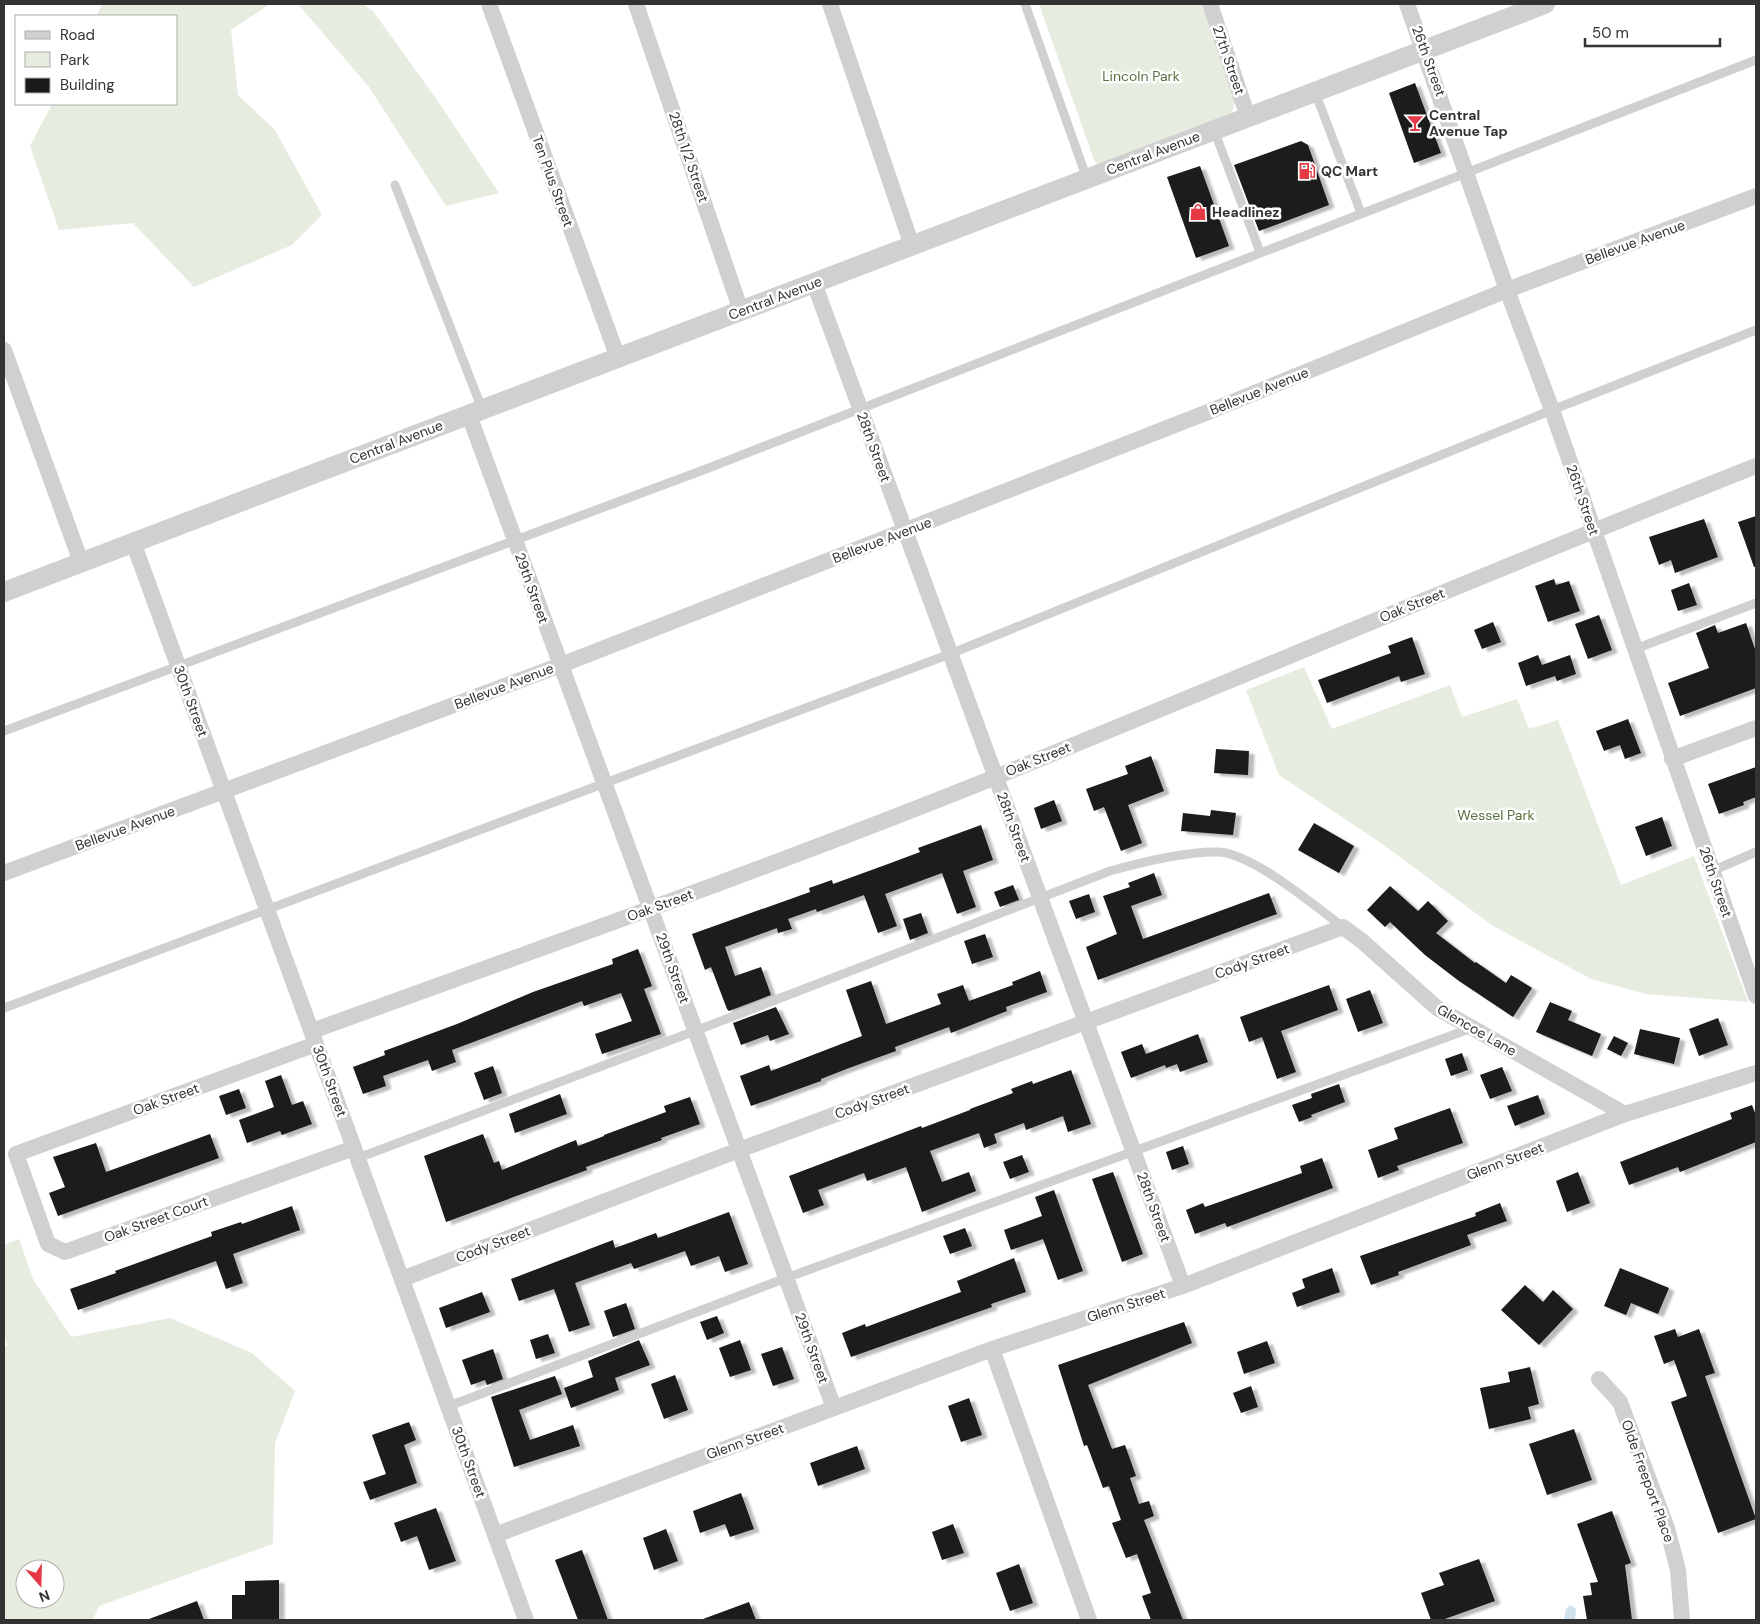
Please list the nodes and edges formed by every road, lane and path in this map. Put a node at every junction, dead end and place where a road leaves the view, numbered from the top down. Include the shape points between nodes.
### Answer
1 (489, 4) edge
2 (636, 4) edge
3 (830, 4) edge
4 (1025, 4) edge
5 (1210, 4) edge
6 (1407, 4) edge
7 (1545, 4) edge
8 (1424, 50) junction
9 (1756, 60) edge
10 (1315, 91) junction
11 (1248, 117) junction
12 (1214, 130) junction
13 (1467, 171) junction
14 (1087, 179) junction
15 (395, 185) dead end
16 (1756, 196) edge
17 (1361, 213) junction
18 (912, 246) junction
19 (1260, 252) junction
20 (814, 283) junction
21 (1506, 290) junction
22 (742, 310) junction
23 (1756, 330) edge
24 (4, 350) edge
25 (618, 358) junction
26 (860, 408) junction
27 (1552, 410) junction
28 (475, 412) junction
29 (1756, 466) edge
30 (1593, 530) junction
31 (905, 531) junction
32 (515, 540) junction
33 (133, 542) junction
34 (81, 562) junction
35 (4, 592) edge
36 (1756, 603) edge
37 (1635, 649) junction
38 (950, 654) junction
39 (561, 665) junction
40 (178, 666) junction
41 (1756, 728) edge
42 (4, 731) edge
43 (1672, 759) junction
44 (995, 777) junction
45 (605, 784) junction
46 (224, 791) junction
47 (1756, 852) edge
48 (1712, 870) junction
49 (4, 873) edge
50 (1040, 898) junction
51 (651, 908) junction
52 (267, 910) junction
53 (1343, 927) junction
54 (1753, 977) edge
55 (1756, 996) edge
56 (4, 1008) edge
57 (1086, 1022) junction
58 (1473, 1028) junction
59 (695, 1031) junction
60 (314, 1038) junction
61 (1756, 1073) edge
62 (1625, 1114) junction
63 (10, 1150) edge
64 (739, 1150) junction
65 (1133, 1151) junction
66 (356, 1153) junction
67 (786, 1278) junction
68 (402, 1279) junction
69 (1183, 1286) junction
70 (992, 1349) junction
71 (1599, 1379) dead end
72 (448, 1406) junction
73 (834, 1408) junction
74 (495, 1534) junction
75 (526, 1620) edge
76 (1088, 1620) edge
77 (1682, 1620) edge

1 - 25 street, Ten Plus Street
2 - 22 street, 28th 1/2 Street
3 - 18 street
4 - 14 lane
5 - 11 street, 27th Street
6 - 8 street, 26th Street
7 - 8 street, Central Avenue
8 - 10 street, Central Avenue
8 - 13 street, 26th Street
9 - 13 lane
10 - 11 street, Central Avenue
10 - 17 lane
11 - 12 street, Central Avenue
12 - 14 street, Central Avenue
12 - 19 lane
13 - 17 lane
13 - 21 street, 26th Street
14 - 18 street, Central Avenue
15 - 28 lane
16 - 21 street, Bellevue Avenue
17 - 19 lane
18 - 20 street, Central Avenue
19 - 26 lane
20 - 22 street, Central Avenue
20 - 26 street, 28th Street
21 - 27 street, 26th Street
21 - 31 street, Bellevue Avenue
22 - 25 street, Central Avenue
23 - 27 lane
24 - 34 street
25 - 28 street, Central Avenue
26 - 31 street, 28th Street
26 - 32 lane
27 - 30 street, 26th Street
27 - 38 lane
28 - 32 street, 29th Street
28 - 33 street, Central Avenue
29 - 30 street, Oak Street
30 - 37 street, 26th Street
30 - 44 street, Oak Street
31 - 38 street, 28th Street
31 - 39 street, Bellevue Avenue
32 - 39 street, 29th Street
32 - 40 lane
33 - 34 street, Central Avenue
33 - 40 street, 30th Street
34 - 35 street, Central Avenue
36 - 37 lane
37 - 43 street, 26th Street
38 - 44 street, 28th Street
38 - 45 lane
39 - 45 street, 29th Street
39 - 46 street, Bellevue Avenue
40 - 42 lane
40 - 46 street, 30th Street
41 - 43 street
43 - 48 street, 26th Street
44 - 50 street, 28th Street
44 - 51 street, Oak Street
45 - 51 street, 29th Street
45 - 52 lane
46 - 49 street, Bellevue Avenue
46 - 52 street, 30th Street
47 - 48 lane
48 - 54 street, 26th Street
50 - 53 lane via 1110,871 1150,860 1220,852 1244,859
50 - 57 street, 28th Street
50 - 59 lane
51 - 59 street, 29th Street
51 - 60 street, Oak Street
52 - 56 lane
52 - 60 street, 30th Street
53 - 57 street, Cody Street
53 - 58 street, Glencoe Lane via 1437,1008
54 - 55 street, 26th Street
57 - 64 street, Cody Street
57 - 65 street, 28th Street
58 - 62 street, Glencoe Lane
58 - 65 lane
59 - 64 street, 29th Street
59 - 66 lane
60 - 63 street, Oak Street
60 - 66 street, 30th Street
61 - 62 street, Glenn Street
62 - 69 street, Glenn Street
63 - 66 street, Oak Street Court via 48,1244 65,1252
64 - 67 street, 29th Street
64 - 68 street, Cody Street
65 - 67 lane
65 - 69 street, 28th Street
66 - 68 street, 30th Street
67 - 72 lane
67 - 73 street, 29th Street
68 - 72 street, 30th Street
69 - 70 street, Glenn Street
70 - 73 street, Glenn Street
70 - 76 street
71 - 77 street, Olde Freeport Place via 1620,1402 1667,1528 1678,1570
72 - 74 street, 30th Street
73 - 74 street, Glenn Street
74 - 75 street, 30th Street

